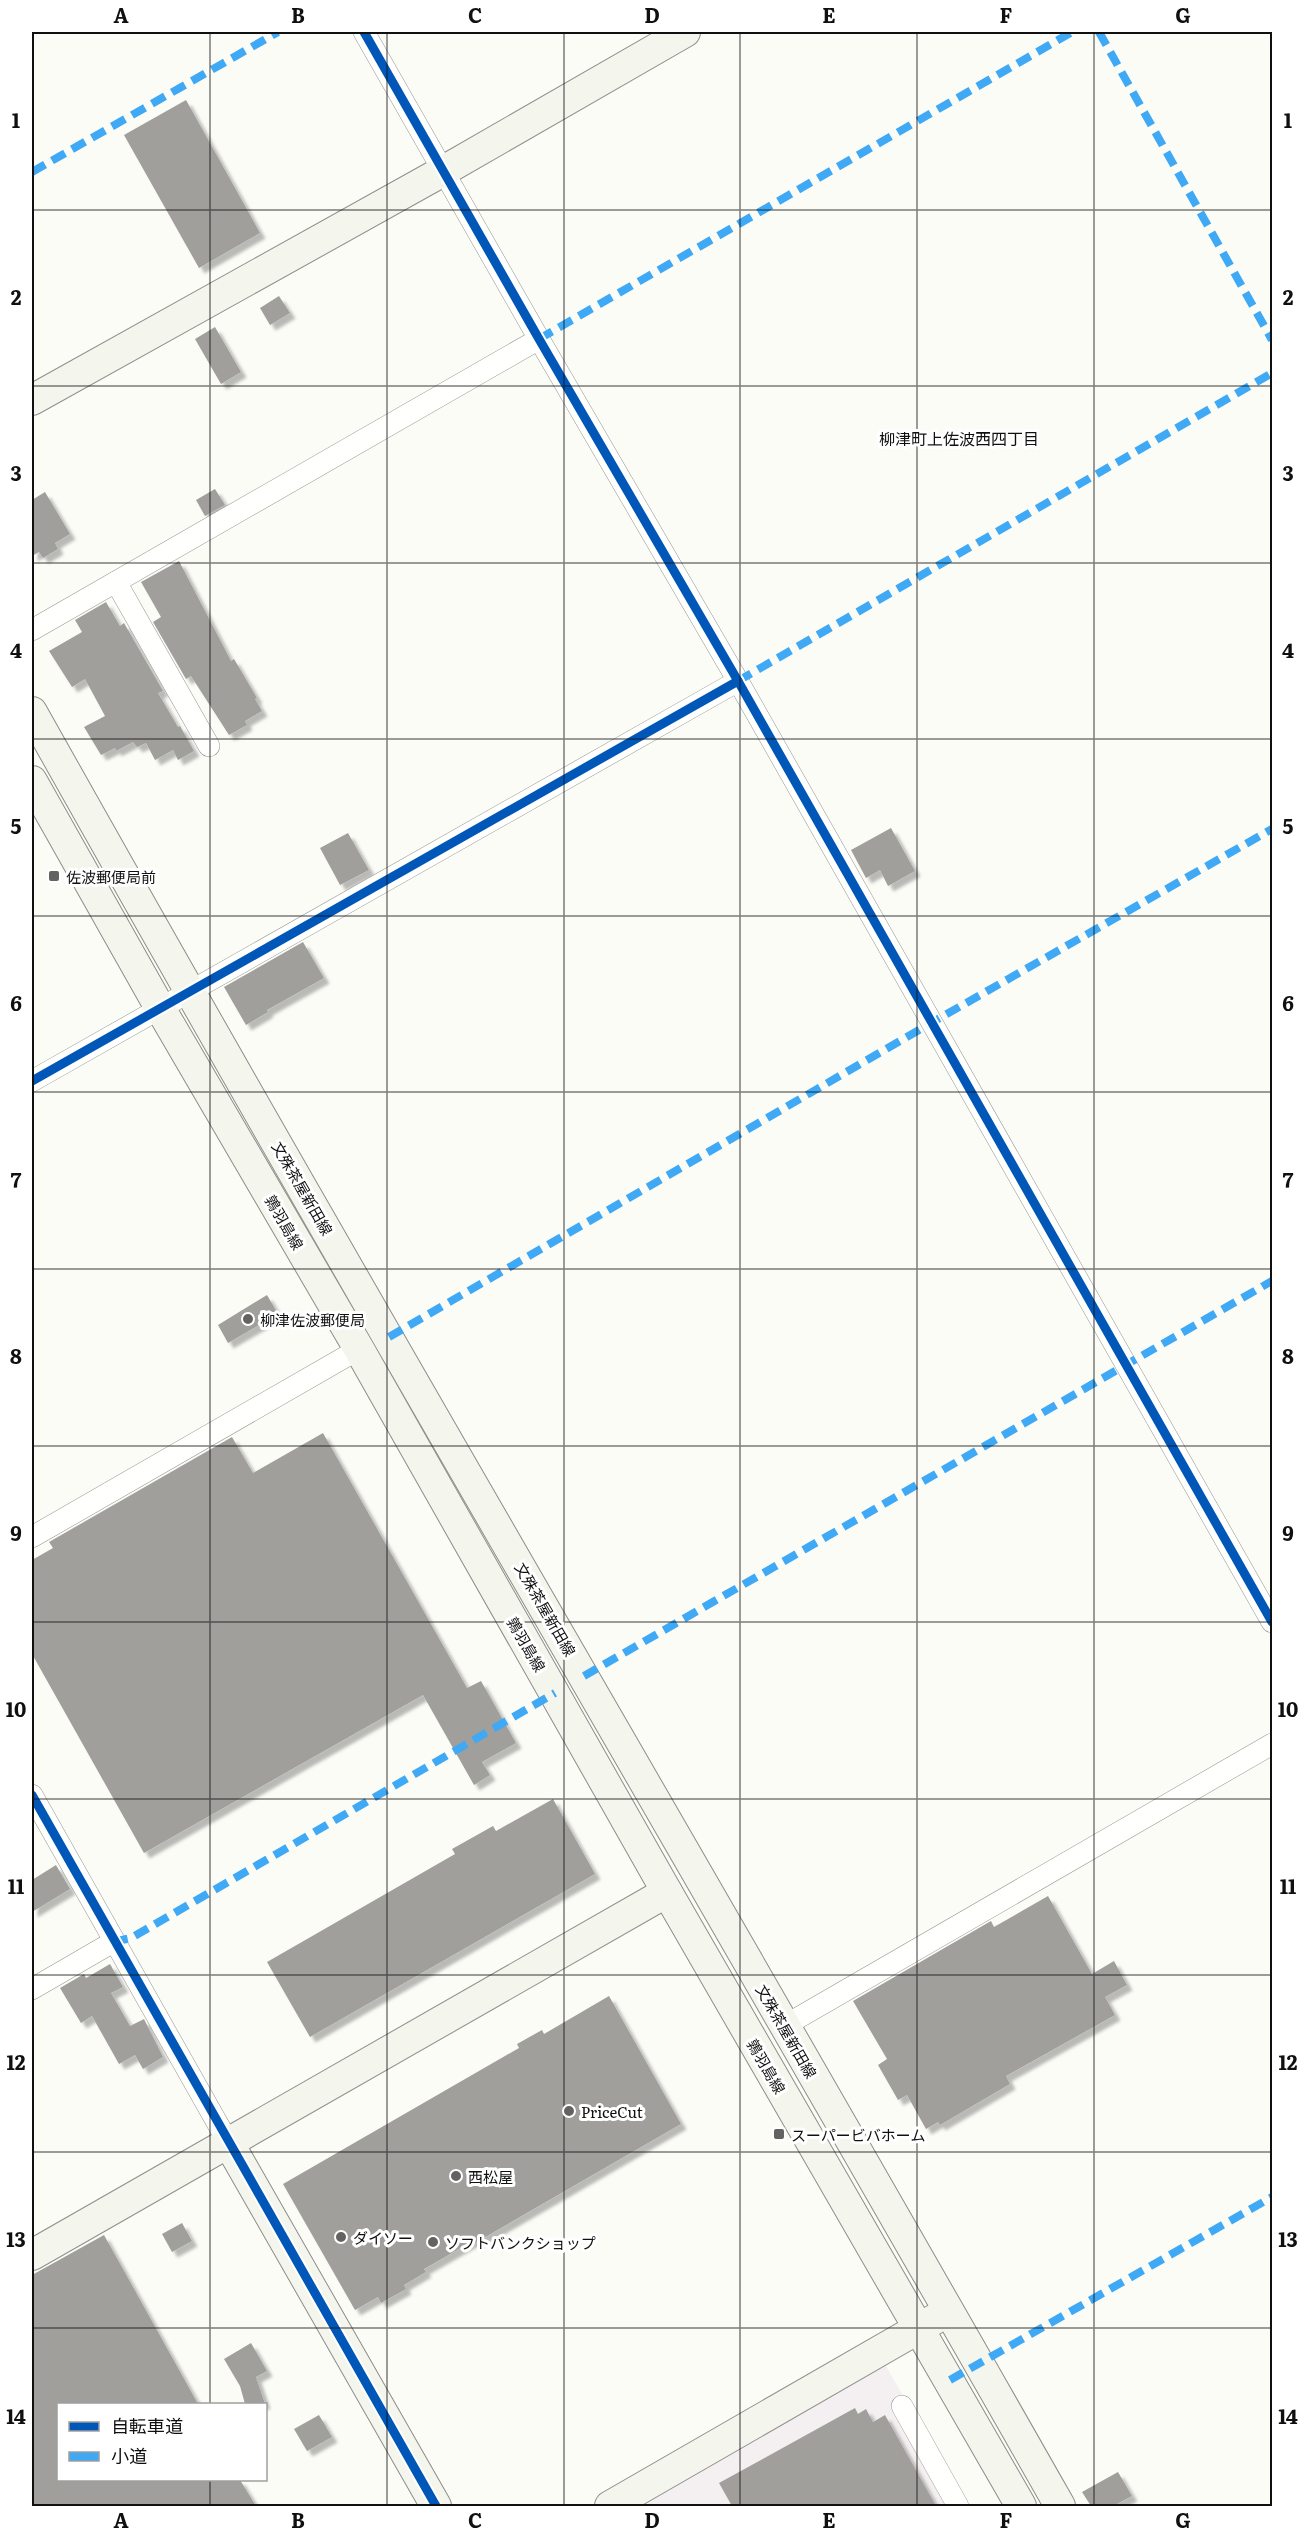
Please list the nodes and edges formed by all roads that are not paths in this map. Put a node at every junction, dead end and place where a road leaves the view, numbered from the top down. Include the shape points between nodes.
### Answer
1 (364, 32) edge
2 (685, 32) edge
3 (445, 170) junction
4 (539, 339) junction
5 (32, 400) edge
6 (116, 582) junction
7 (32, 630) edge
8 (738, 681) junction
9 (32, 712) edge
10 (209, 746) dead end
11 (32, 782) edge
12 (40, 817) edge
13 (189, 992) junction
14 (160, 1008) junction
15 (32, 1081) edge
16 (359, 1349) junction
17 (32, 1538) edge
18 (1272, 1622) edge
19 (1272, 1744) edge
20 (32, 1795) edge
21 (667, 1892) junction
22 (113, 1942) junction
23 (32, 1989) edge
24 (783, 2026) junction
25 (228, 2142) junction
26 (32, 2254) edge
27 (948, 2312) junction
28 (919, 2328) junction
29 (902, 2406) dead end
30 (436, 2506) edge
31 (610, 2506) edge
32 (958, 2506) edge
33 (1021, 2506) edge
34 (1060, 2506) edge

1 - 3 street
2 - 3 main road
3 - 4 street
3 - 5 main road
4 - 6 street
4 - 8 street
6 - 7 street
6 - 10 street
8 - 13 street
8 - 18 street
9 - 13 main road, 文殊茶屋新田線
11 - 12 main road, 鶉羽島線
12 - 14 main road, 鶉羽島線
13 - 14 street
13 - 24 main road, 文殊茶屋新田線
14 - 15 street
14 - 16 main road, 鶉羽島線
16 - 17 street
16 - 21 main road, 鶉羽島線
19 - 24 street
20 - 22 street
21 - 25 main road
21 - 28 main road, 鶉羽島線
22 - 23 street
22 - 25 street
24 - 27 main road, 文殊茶屋新田線
25 - 26 main road
25 - 30 main road
27 - 28 main road
27 - 34 main road, 文殊茶屋新田線
28 - 31 main road
28 - 33 main road, 鶉羽島線
29 - 32 street

